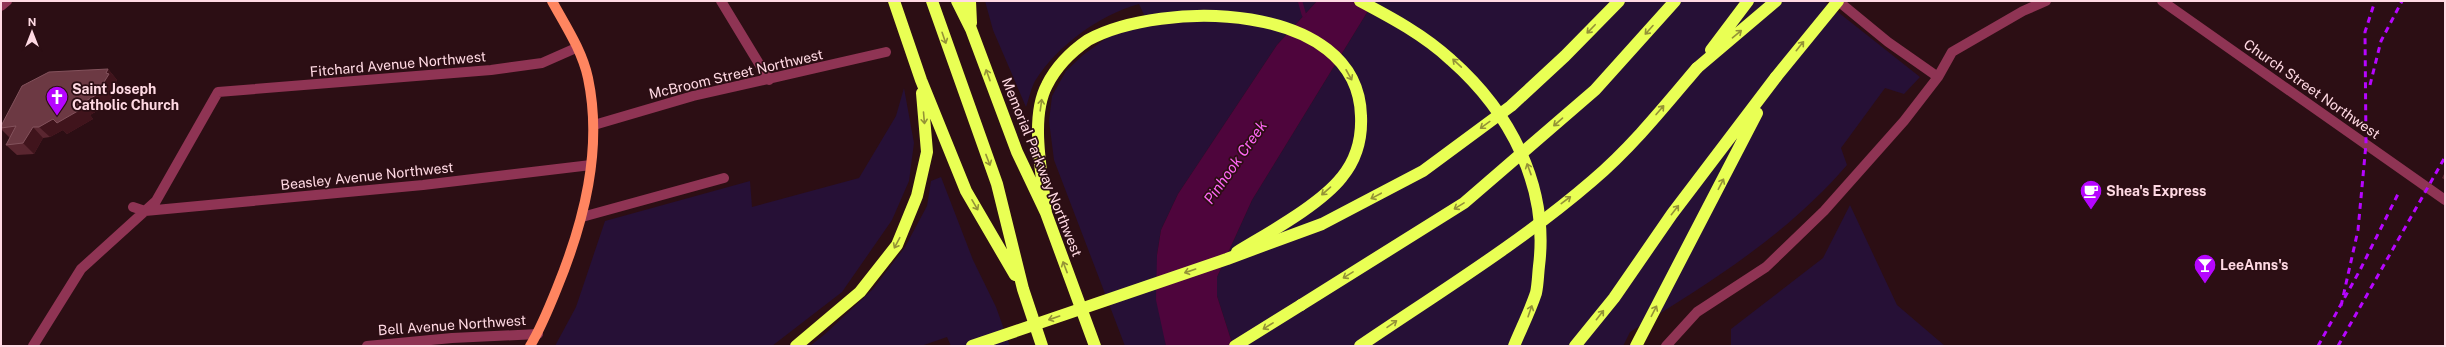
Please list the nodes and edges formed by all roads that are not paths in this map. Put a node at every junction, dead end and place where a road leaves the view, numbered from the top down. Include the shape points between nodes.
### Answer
1 (7, 1) edge
2 (552, 1) edge
3 (721, 1) edge
4 (894, 1) edge
5 (932, 1) edge
6 (957, 1) edge
7 (970, 1) edge
8 (1360, 1) edge
9 (1619, 1) edge
10 (1675, 1) edge
11 (1748, 1) edge
12 (1776, 1) edge
13 (1838, 1) edge
14 (2046, 1) edge
15 (2162, 1) edge
16 (1, 6) edge
17 (1145, 10) dead end
18 (1272, 13) dead end
19 (971, 29) junction
20 (576, 48) junction
21 (886, 52) dead end
22 (1697, 68) junction
23 (1776, 77) junction
24 (1938, 77) junction
25 (769, 80) junction
26 (921, 80) junction
27 (594, 125) junction
28 (591, 165) junction
29 (724, 178) dead end
30 (2445, 200) edge
31 (132, 207) dead end
32 (145, 211) junction
33 (1046, 213) junction
34 (582, 217) junction
35 (1227, 259) junction
36 (1023, 289) junction
37 (538, 334) junction
38 (33, 346) edge
39 (367, 346) edge
40 (530, 346) edge
41 (796, 346) edge
42 (972, 346) edge
43 (1042, 346) edge
44 (1095, 346) edge
45 (1235, 346) edge
46 (1360, 346) edge
47 (1514, 346) edge
48 (1575, 346) edge
49 (1636, 346) edge
50 (1666, 346) edge

1 - 16 street
2 - 20 main road
3 - 25 street
4 - 26 highway
5 -> 36 highway via 997,184
6 - 19 highway, Memorial Parkway Northwest
7 - 19 highway
47 -> 8 highway, bridge via 1530,312 1541,260 1536,192 1521,150 1499,111 1471,76 1454,60 1418,32
9 -> 35 highway, bridge via 1511,106 1423,171 1322,224
10 -> 45 highway, bridge via 1595,90 1464,203
11 - 22 highway
22 -> 12 highway
23 -> 13 highway, bridge
13 - 24 street via 1888,42
14 - 24 street via 2023,11 1952,52
15 - 30 street, Church Street Northwest
33 -> 17 highway via 1038,127 1042,94 1055,72 1079,47 1111,24
18 -> 35 highway, bridge via 1312,34 1345,67 1361,108 1360,138 1351,164 1343,177 1305,209
33 -> 19 highway, Memorial Parkway Northwest via 1016,152
20 - 27 main road via 588,77
20 - 32 street, Fitchard Avenue Northwest via 542,63 499,69 218,92 156,201
21 - 25 street, McBroom Street Northwest
46 -> 22 highway, bridge via 1514,239 1592,180 1648,124
48 -> 23 highway via 1614,298 1672,214
49 -> 23 highway
24 - 50 street via 1904,121 1824,211 1766,267 1697,312
25 - 27 street, McBroom Street Northwest via 693,96
26 -> 36 highway via 966,191
26 -> 41 highway via 927,152 917,196 897,245 860,292
27 - 28 main road
28 - 32 street, Beasley Avenue Northwest via 423,185
28 - 34 main road
29 - 34 street
31 - 32 street
32 - 38 street via 81,269
44 -> 33 highway, Memorial Parkway Northwest
34 - 37 main road via 565,271
35 -> 42 highway, bridge
36 - 43 highway
37 - 39 street, Bell Avenue Northwest via 452,338
37 - 40 main road

